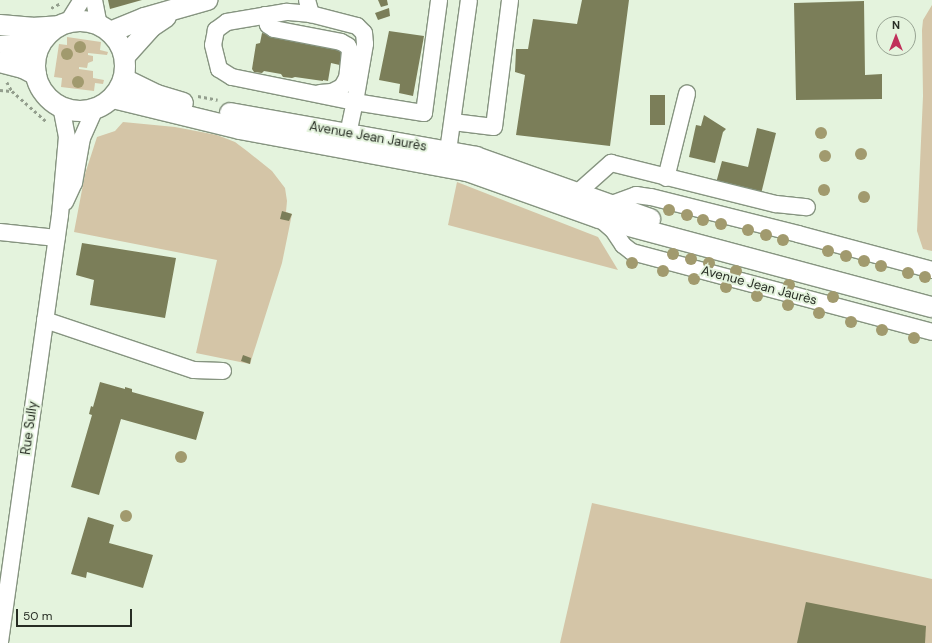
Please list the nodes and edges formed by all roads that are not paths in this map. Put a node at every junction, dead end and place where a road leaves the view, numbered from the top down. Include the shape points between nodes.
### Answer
1 (82, 0) edge
2 (94, 0) edge
3 (207, 0) edge
4 (440, 0) edge
5 (470, 0) edge
6 (510, 0) edge
7 (309, 7) edge
8 (179, 9) junction
9 (264, 15) junction
10 (63, 24) junction
11 (0, 25) edge
12 (105, 28) junction
13 (41, 43) junction
14 (1, 50) edge
15 (125, 56) junction
16 (35, 69) junction
17 (124, 79) junction
18 (315, 94) junction
19 (687, 94) dead end
20 (113, 98) junction
21 (355, 102) junction
22 (61, 107) junction
23 (95, 109) junction
24 (452, 122) junction
25 (348, 134) junction
26 (448, 151) junction
27 (666, 178) junction
28 (576, 194) junction
29 (807, 207) dead end
30 (604, 212) junction
31 (60, 215) junction
32 (0, 232) edge
33 (57, 238) junction
34 (932, 270) edge
35 (932, 294) edge
36 (932, 307) edge
37 (45, 320) junction
38 (932, 332) edge
39 (223, 371) dead end
40 (7, 535) edge
41 (0, 642) edge

1 - 10 street
2 - 12 street
3 - 8 main road
4 - 21 street via 424,113
5 - 24 street
6 - 24 street via 494,127
7 - 9 street
7 - 21 street via 357,26 364,33 365,44
8 - 12 main road
8 - 15 main road via 151,27
9 - 18 street via 268,25 274,29 340,42 348,46 350,51 347,78 342,86 332,92
9 - 18 street via 227,22 216,30 214,45 219,69 232,77
10 - 11 main road via 32,28
10 - 12 main road via 89,22
10 - 13 main road via 48,34
12 - 15 main road via 120,43
13 - 14 street
13 - 16 main road
14 - 16 main road via 23,68
15 - 17 main road
16 - 22 main road via 44,94
17 - 20 main road
17 - 25 main road, Avenue Jean Jaurès via 157,95 200,107
18 - 21 street
19 - 27 street
20 - 23 main road
20 - 30 main road, Avenue Jean Jaurès via 240,129 467,171
21 - 25 street
22 - 23 main road via 72,111
22 - 31 street, Rue Sully via 67,137
23 - 31 street, Rue Sully via 82,138 74,183
24 - 26 street
25 - 26 main road, Avenue Jean Jaurès
26 - 28 main road, Avenue Jean Jaurès via 482,159
27 - 28 street via 611,163
27 - 29 street via 776,204
28 - 30 main road, Avenue Jean Jaurès
30 - 34 street via 636,195 652,197
30 - 35 main road, Avenue Jean Jaurès via 644,217
30 - 36 main road, Avenue Jean Jaurès
30 - 38 street, Avenue Jean Jaurès via 623,245 632,252
31 - 33 street, Rue Sully
32 - 33 street
33 - 37 street, Rue Sully
37 - 39 street via 194,370
37 - 40 street, Rue Sully
40 - 41 street, Rue Sully

